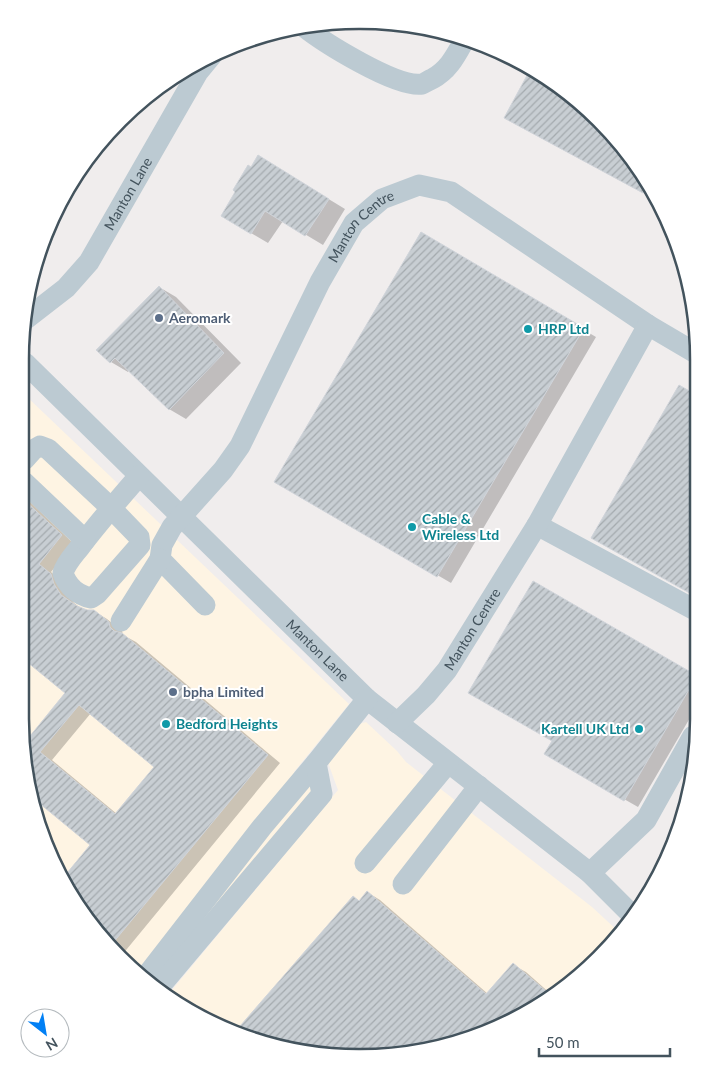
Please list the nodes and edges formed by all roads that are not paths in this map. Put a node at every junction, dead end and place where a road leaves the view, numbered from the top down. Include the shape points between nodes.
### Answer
1 (312, 33) edge
2 (462, 45) edge
3 (200, 70) edge
4 (32, 314) edge
5 (648, 325) junction
6 (690, 350) edge
7 (29, 367) edge
8 (29, 454) edge
9 (139, 476) junction
10 (29, 487) edge
11 (112, 508) junction
12 (181, 517) junction
13 (537, 525) junction
14 (85, 540) junction
15 (160, 559) junction
16 (205, 605) dead end
17 (690, 607) edge
18 (121, 621) dead end
19 (367, 699) junction
20 (397, 723) junction
21 (690, 742) edge
22 (316, 763) junction
23 (448, 763) junction
24 (479, 786) junction
25 (365, 863) dead end
26 (590, 873) junction
27 (403, 884) dead end
28 (628, 911) edge
29 (149, 973) edge
30 (162, 984) edge

1 - 2 street via 383,74 402,82 422,84 442,74
3 - 4 street, Manton Lane via 89,262 66,288
5 - 6 street, Manton Centre
5 - 12 street, Manton Centre via 451,192 419,186 382,199 349,231 320,282 240,446
5 - 13 street, Manton Centre
7 - 9 street, Manton Lane
8 - 11 street via 40,446 48,449
9 - 11 street
9 - 12 street, Manton Lane
10 - 14 street
11 - 14 street
11 - 14 street via 139,538 140,545 91,598 81,596 68,584 63,573
12 - 15 street, Manton Centre via 162,545
12 - 19 street, Manton Lane
13 - 17 street
13 - 20 street, Manton Centre via 447,670
15 - 16 street
15 - 18 street, Manton Centre
19 - 20 street, Manton Lane
19 - 22 street
20 - 23 street, Manton Lane
21 - 26 street via 646,820
22 - 29 street
22 - 30 street via 322,794
23 - 24 street, Manton Lane
23 - 25 street
24 - 26 street, Manton Lane
24 - 27 street
26 - 28 street, Manton Lane

